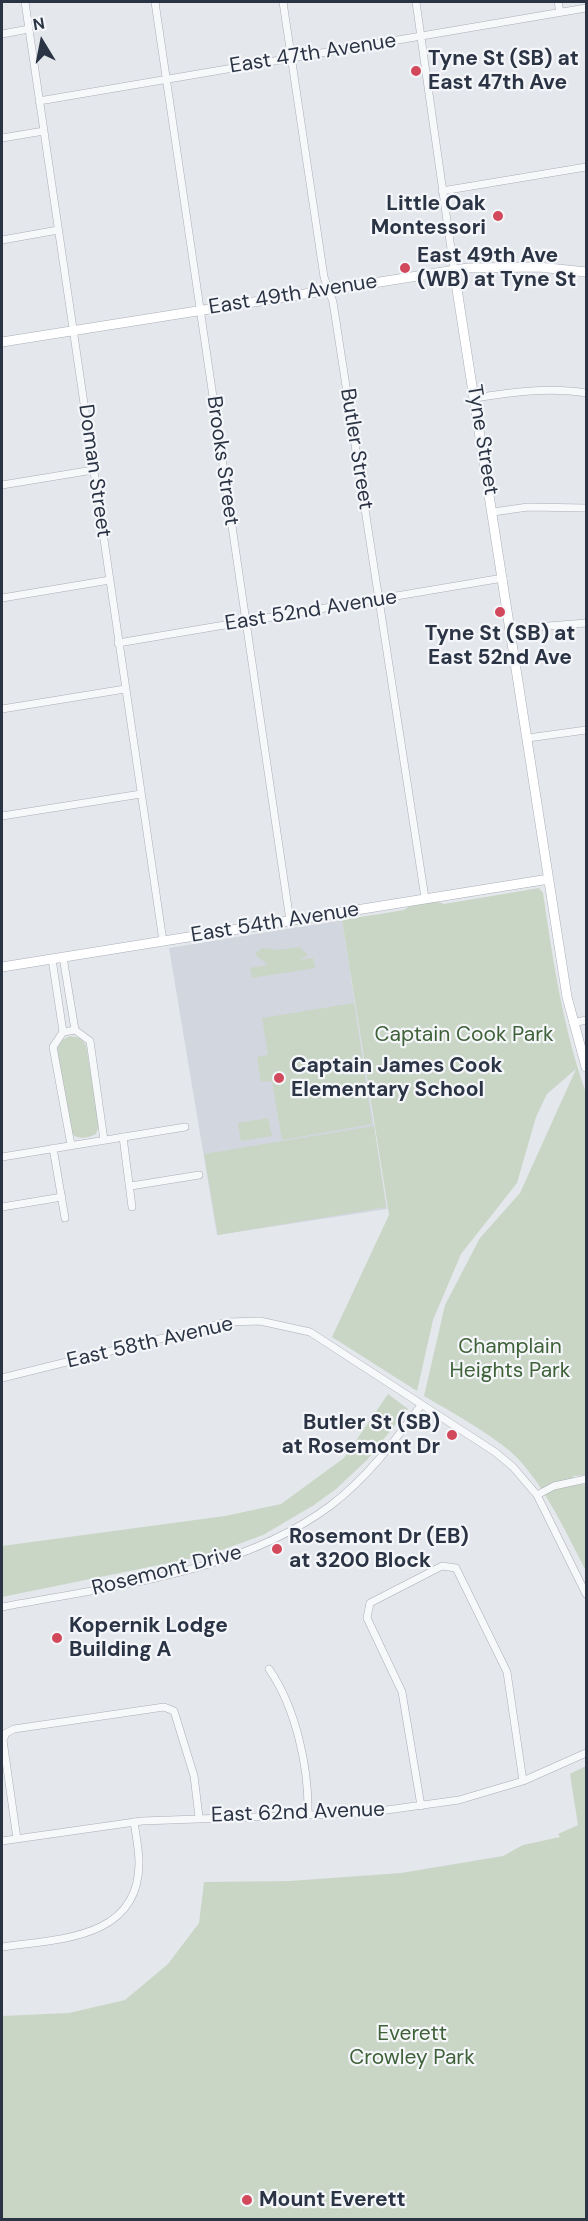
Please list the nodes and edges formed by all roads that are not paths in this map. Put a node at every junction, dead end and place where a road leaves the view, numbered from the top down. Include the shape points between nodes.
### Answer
1 (25, 2) edge
2 (155, 2) edge
3 (283, 2) edge
4 (416, 2) edge
5 (558, 2) edge
6 (586, 8) edge
7 (560, 12) junction
8 (29, 29) junction
9 (2, 34) edge
10 (421, 36) junction
11 (291, 58) junction
12 (166, 79) junction
13 (39, 101) junction
14 (44, 131) junction
15 (2, 138) edge
16 (586, 167) edge
17 (442, 191) junction
18 (58, 230) junction
19 (2, 240) edge
20 (454, 270) junction
21 (586, 272) edge
22 (328, 290) junction
23 (200, 310) junction
24 (73, 330) junction
25 (2, 342) edge
26 (586, 393) edge
27 (476, 398) junction
28 (93, 470) junction
29 (2, 485) edge
30 (586, 508) edge
31 (493, 512) junction
32 (503, 578) junction
33 (110, 580) junction
34 (2, 598) edge
35 (380, 600) junction
36 (246, 621) junction
37 (586, 623) edge
38 (511, 629) junction
39 (118, 643) junction
40 (125, 688) junction
41 (2, 709) edge
42 (586, 730) edge
43 (528, 738) junction
44 (141, 794) junction
45 (2, 816) edge
46 (549, 879) junction
47 (425, 898) junction
48 (290, 921) junction
49 (163, 941) junction
50 (63, 957) junction
51 (52, 959) junction
52 (2, 968) edge
53 (586, 1020) edge
54 (573, 1023) junction
55 (75, 1030) junction
56 (63, 1032) junction
57 (586, 1067) edge
58 (186, 1127) dead end
59 (123, 1137) junction
60 (104, 1140) junction
61 (71, 1145) junction
62 (52, 1148) junction
63 (2, 1156) edge
64 (199, 1175) dead end
65 (131, 1186) junction
66 (62, 1197) junction
67 (2, 1206) edge
68 (132, 1207) dead end
69 (65, 1218) dead end
70 (2, 1378) edge
71 (421, 1405) junction
72 (586, 1479) edge
73 (537, 1495) junction
74 (586, 1594) edge
75 (2, 1607) edge
76 (269, 1670) dead end
77 (586, 1753) edge
78 (523, 1781) junction
79 (421, 1806) junction
80 (308, 1815) junction
81 (199, 1817) junction
82 (134, 1822) junction
83 (17, 1839) junction
84 (2, 1841) edge
85 (2, 1947) edge

1 - 8 street, Doman Street
2 - 12 street, Brooks Street
3 - 11 street, Butler Street
4 - 10 street, Tyne Street
5 - 7 street
6 - 7 street, East 47th Avenue
7 - 10 street, East 47th Avenue
8 - 9 street
8 - 13 street, Doman Street
10 - 11 street, East 47th Avenue
10 - 17 street, Tyne Street
11 - 12 street, East 47th Avenue
11 - 22 street, Butler Street
12 - 13 street, East 47th Avenue
12 - 23 street, Brooks Street
13 - 14 street, Doman Street
14 - 15 street
14 - 18 street, Doman Street
16 - 17 street
17 - 20 street, Tyne Street
18 - 19 street
18 - 24 street, Doman Street
20 - 21 street, East 49th Avenue via 502,266
20 - 22 street, East 49th Avenue
20 - 27 street, Tyne Street
22 - 23 street, East 49th Avenue
22 - 35 street, Butler Street
23 - 24 street, East 49th Avenue
23 - 36 street, Brooks Street
24 - 25 street, East 49th Avenue
24 - 28 street, Doman Street
26 - 27 street via 531,391
27 - 31 street, Tyne Street
28 - 29 street
28 - 33 street, Doman Street
30 - 31 street via 528,507
31 - 32 street, Tyne Street
32 - 35 street, East 52nd Avenue
32 - 38 street, Tyne Street
33 - 34 street
33 - 39 street, Doman Street
35 - 36 street, East 52nd Avenue
35 - 47 street, Butler Street
36 - 39 street, East 52nd Avenue
36 - 48 street, Brooks Street
37 - 38 street
38 - 43 street, Tyne Street
39 - 40 street, Doman Street
40 - 41 street
40 - 44 street, Doman Street
42 - 43 street
43 - 46 street, Tyne Street
44 - 45 street
44 - 49 street, Doman Street
46 - 47 street, East 54th Avenue
46 - 54 street, Tyne Street
47 - 48 street, East 54th Avenue
48 - 49 street, East 54th Avenue
49 - 50 street, East 54th Avenue
50 - 51 street, East 54th Avenue
50 - 55 street
51 - 52 street, East 54th Avenue
51 - 56 street
53 - 54 street
54 - 57 street, Tyne Street
55 - 56 street
55 - 60 street via 90,1041
56 - 61 street via 53,1047
58 - 59 street
59 - 60 street
59 - 65 street
60 - 61 street
61 - 62 street
62 - 63 street
62 - 66 street
64 - 65 street
65 - 68 street
66 - 67 street
66 - 69 street
70 - 71 street, East 58th Avenue via 228,1323 260,1321 310,1332
71 - 73 street via 495,1452
71 - 75 street, Rosemont Drive via 366,1475 330,1506 290,1531 210,1564
72 - 73 street via 554,1486
73 - 74 street
76 - 80 street via 300,1744
77 - 78 street, East 62nd Avenue
78 - 79 street, East 62nd Avenue via 459,1800
78 - 79 street via 507,1672 456,1568 442,1566 370,1603 367,1618 402,1692
79 - 80 street, East 62nd Avenue
80 - 81 street, East 62nd Avenue
81 - 82 street, East 62nd Avenue
81 - 83 street via 194,1776 174,1711 164,1707 6,1733 3,1740
82 - 83 street, East 62nd Avenue
82 - 85 street via 139,1864 136,1885 126,1907 106,1927 81,1935
83 - 84 street, East 62nd Avenue

